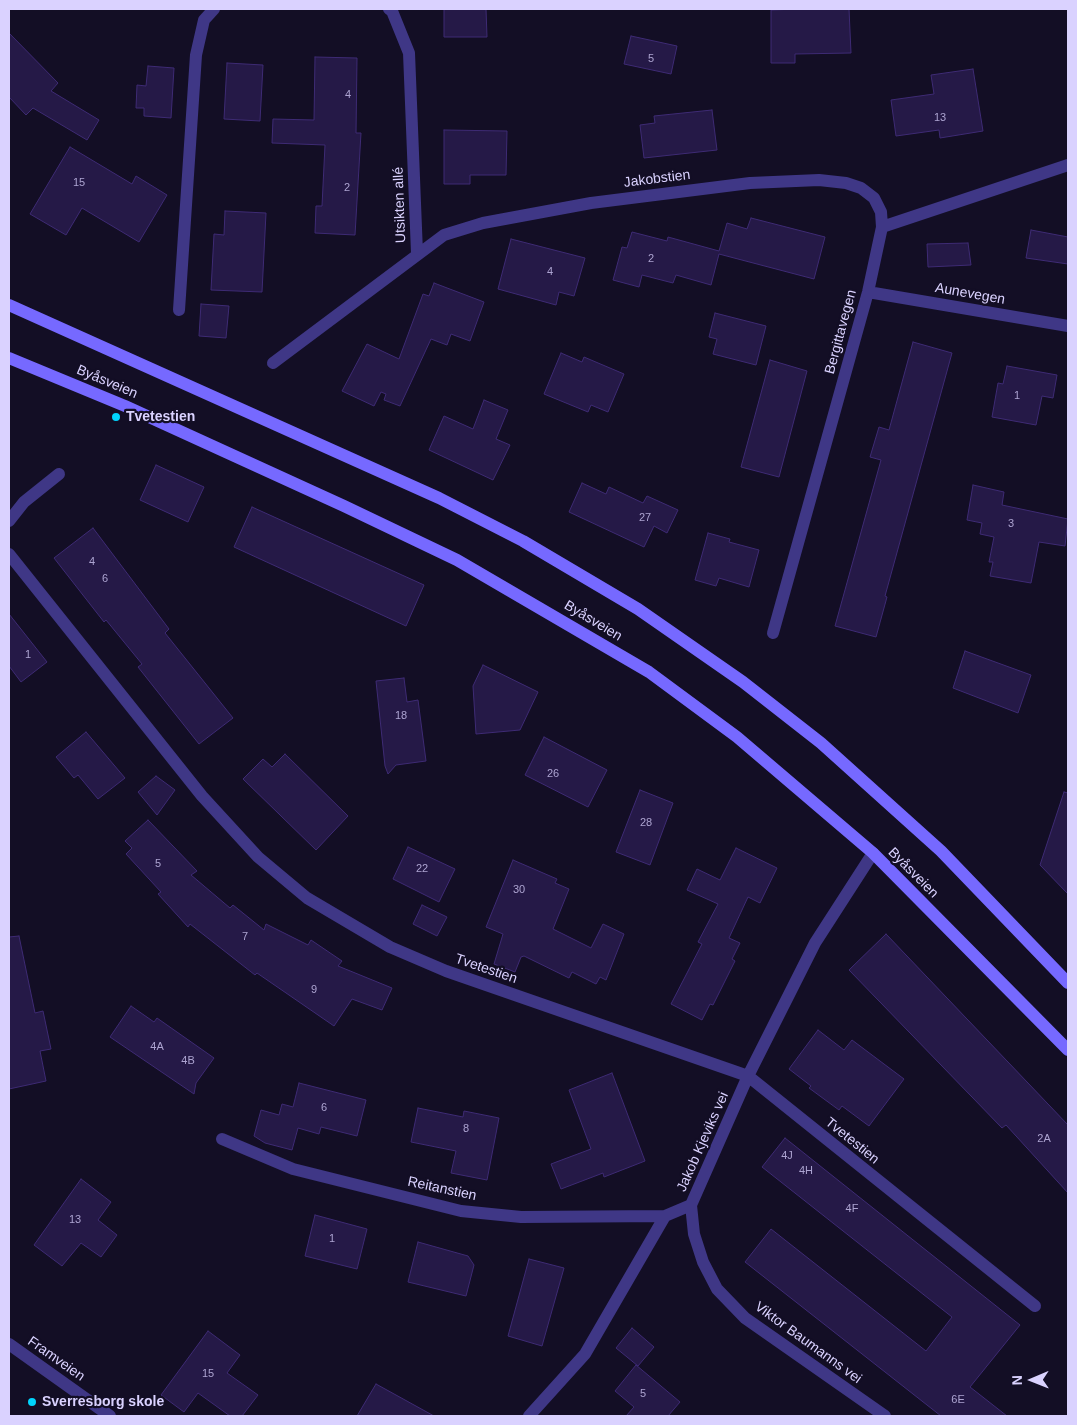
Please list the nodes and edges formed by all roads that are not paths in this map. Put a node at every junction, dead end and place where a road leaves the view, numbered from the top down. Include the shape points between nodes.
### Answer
1 (214, 9) edge
2 (389, 9) edge
3 (1068, 164) edge
4 (882, 227) junction
5 (418, 253) junction
6 (868, 292) junction
7 (9, 304) edge
8 (179, 310) dead end
9 (1068, 326) edge
10 (9, 358) edge
11 (273, 362) dead end
12 (59, 474) dead end
13 (9, 521) edge
14 (9, 554) edge
15 (773, 633) dead end
16 (873, 853) junction
17 (1068, 983) edge
18 (1068, 1050) edge
19 (748, 1076) junction
20 (222, 1139) dead end
21 (691, 1205) junction
22 (665, 1216) junction
23 (1035, 1306) dead end
24 (9, 1344) edge
25 (110, 1416) edge
26 (529, 1416) edge
27 (885, 1416) edge

1 - 8 street via 204,20 196,56
2 - 5 street, Utsikten allé via 409,54
3 - 4 street
4 - 5 street, Jakobstien via 881,212 874,198 862,188 846,183 786,180 591,203 483,223 444,234
4 - 6 street, Bergittavegen
5 - 11 street, Utsikten allé
6 - 9 street, Aunevegen
6 - 15 street, Bergittavegen
7 - 17 main road via 439,498 523,541 638,609 743,682 821,743 942,851
10 - 16 main road, Byåsveien via 125,406 457,560 648,672 738,737
12 - 13 street via 24,502
14 - 19 street, Tvetestien via 202,796 258,857 308,898 390,947 446,971
16 - 18 main road, Byåsveien
16 - 19 street, Jakob Kjeviks vei via 815,943
19 - 21 street, Jakob Kjeviks vei
19 - 23 street, Tvetestien
20 - 22 street, Reitanstien via 293,1169 461,1211 521,1217
21 - 22 street, Jakob Kjeviks vei
21 - 27 street, Viktor Baumanns vei via 694,1234 717,1289 745,1318
22 - 26 street via 585,1354
24 - 25 street, Framveien

